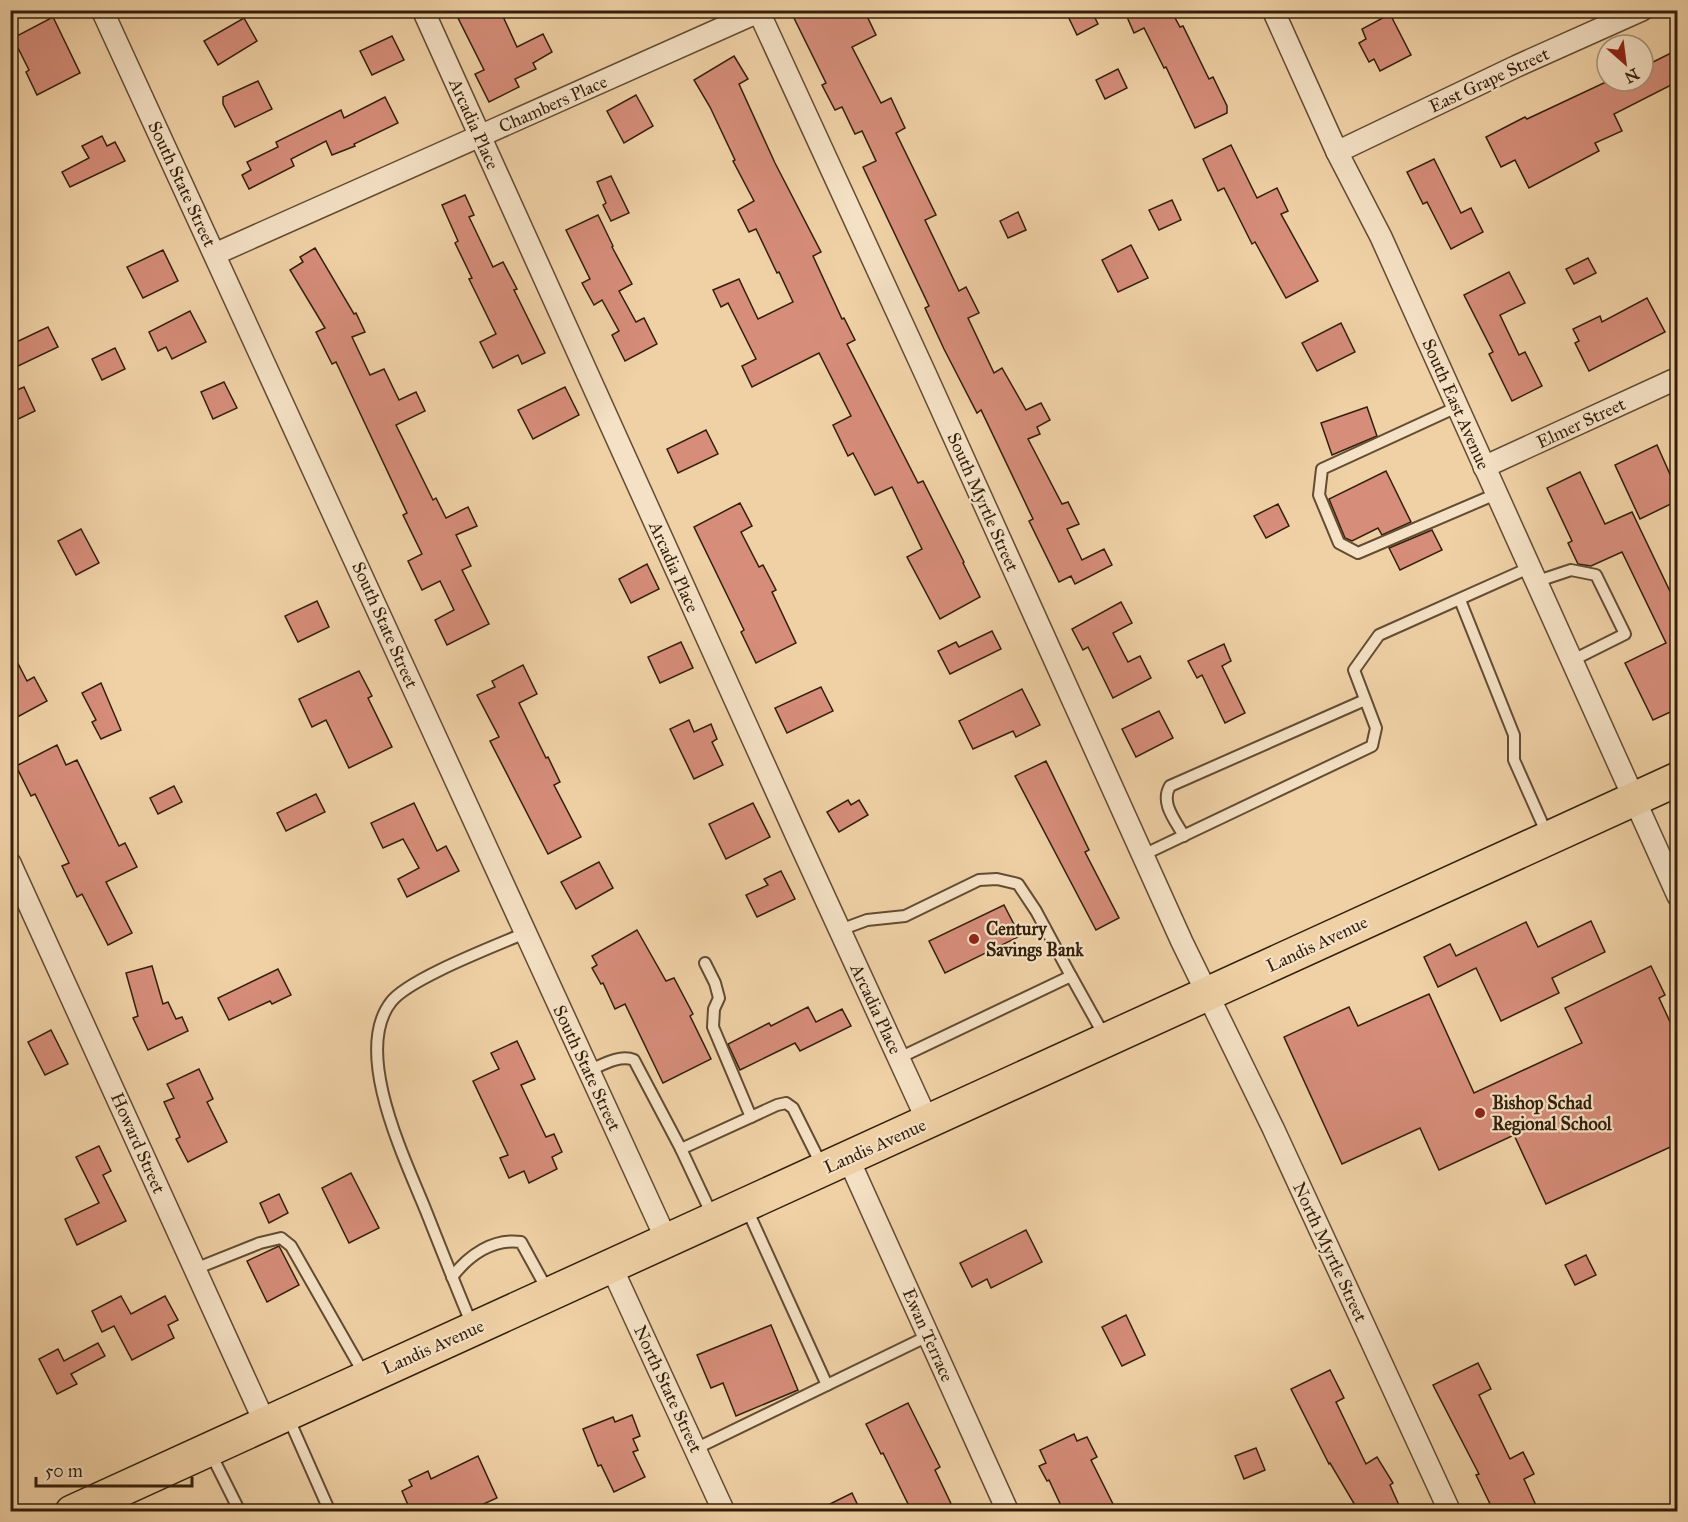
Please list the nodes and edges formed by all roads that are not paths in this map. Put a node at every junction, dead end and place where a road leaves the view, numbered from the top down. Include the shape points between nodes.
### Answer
1 (102, 10) edge
2 (423, 10) edge
3 (1273, 10) edge
4 (1641, 10) edge
5 (758, 11) edge
6 (480, 136) junction
7 (1338, 152) junction
8 (215, 254) junction
9 (1677, 378) edge
10 (1457, 407) junction
11 (1484, 467) junction
12 (1496, 494) junction
13 (1532, 575) junction
14 (1460, 600) junction
15 (1571, 661) junction
16 (1365, 700) junction
17 (1677, 779) edge
18 (1633, 800) junction
19 (1184, 836) junction
20 (1549, 838) junction
21 (1143, 855) junction
22 (10, 863) edge
23 (1677, 896) edge
24 (840, 930) junction
25 (525, 933) junction
26 (705, 963) dead end
27 (1071, 976) junction
28 (1208, 994) junction
29 (1107, 1040) junction
30 (899, 1058) junction
31 (588, 1071) junction
32 (751, 1117) junction
33 (928, 1122) junction
34 (681, 1149) junction
35 (836, 1164) junction
36 (745, 1205) junction
37 (714, 1219) junction
38 (667, 1241) junction
39 (611, 1266) junction
40 (195, 1269) junction
41 (452, 1276) junction
42 (550, 1294) junction
43 (473, 1329) junction
44 (928, 1336) junction
45 (366, 1378) junction
46 (827, 1385) junction
47 (276, 1419) junction
48 (209, 1449) junction
49 (695, 1449) junction
50 (72, 1512) edge
51 (240, 1512) edge
52 (330, 1512) edge
53 (724, 1512) edge
54 (1008, 1512) edge
55 (1450, 1512) edge

1 - 8 street, South State Street
2 - 6 street, Arcadia Place
3 - 7 street, South East Avenue
4 - 7 street, East Grape Street
5 - 6 street, Chambers Place
5 - 21 street, South Myrtle Street
6 - 8 street, Chambers Place
6 - 24 street, Arcadia Place
7 - 10 street, South East Avenue via 1381,237
8 - 25 street, South State Street
9 - 11 street, Elmer Street
10 - 11 street, South East Avenue
10 - 12 lane via 1322,469 1319,495 1339,543 1358,553
11 - 12 street, South East Avenue
12 - 13 street, South East Avenue
13 - 14 lane
13 - 15 street, South East Avenue
13 - 15 lane via 1571,570 1596,575 1625,634
14 - 16 lane via 1379,636 1354,670
14 - 20 lane via 1514,735 1514,760
15 - 18 street, South East Avenue
16 - 19 lane via 1376,728 1371,746
16 - 19 lane via 1170,786 1167,804
17 - 18 main road, Landis Avenue
18 - 20 main road, Landis Avenue
18 - 23 street, South East Avenue
19 - 21 lane
20 - 28 main road, Landis Avenue
21 - 28 street, South Myrtle Street
22 - 40 street, Howard Street
24 - 27 lane via 867,920 905,916 979,880 997,879 1018,884
24 - 30 street, Arcadia Place
25 - 31 street, South State Street
25 - 41 lane via 417,982 391,1001 378,1030 378,1069 388,1118
26 - 32 lane via 719,998 713,1027
27 - 29 lane
27 - 30 lane
28 - 29 main road, Landis Avenue
28 - 55 street, North Myrtle Street
29 - 33 main road, Landis Avenue
30 - 33 street, Arcadia Place
31 - 34 lane via 618,1059 634,1060
31 - 38 street, South State Street
32 - 34 lane
32 - 35 lane via 786,1103
33 - 35 main road, Landis Avenue
34 - 37 lane
35 - 36 main road, Landis Avenue
35 - 44 street, Ewan Terrace
36 - 37 main road, Landis Avenue
36 - 46 lane
37 - 38 main road, Landis Avenue
38 - 39 main road, Landis Avenue
39 - 42 main road, Landis Avenue
39 - 49 street, North State Street
40 - 45 lane via 280,1238 291,1246
40 - 47 street, Howard Street
41 - 42 lane via 485,1248 508,1240 521,1242
41 - 43 lane
42 - 43 main road, Landis Avenue
43 - 45 main road, Landis Avenue
44 - 46 lane
44 - 54 street, Ewan Terrace
45 - 47 main road, Landis Avenue
46 - 49 lane
47 - 48 main road, Landis Avenue
47 - 52 lane
48 - 50 main road, Landis Avenue
48 - 51 lane
49 - 53 street, North State Street

